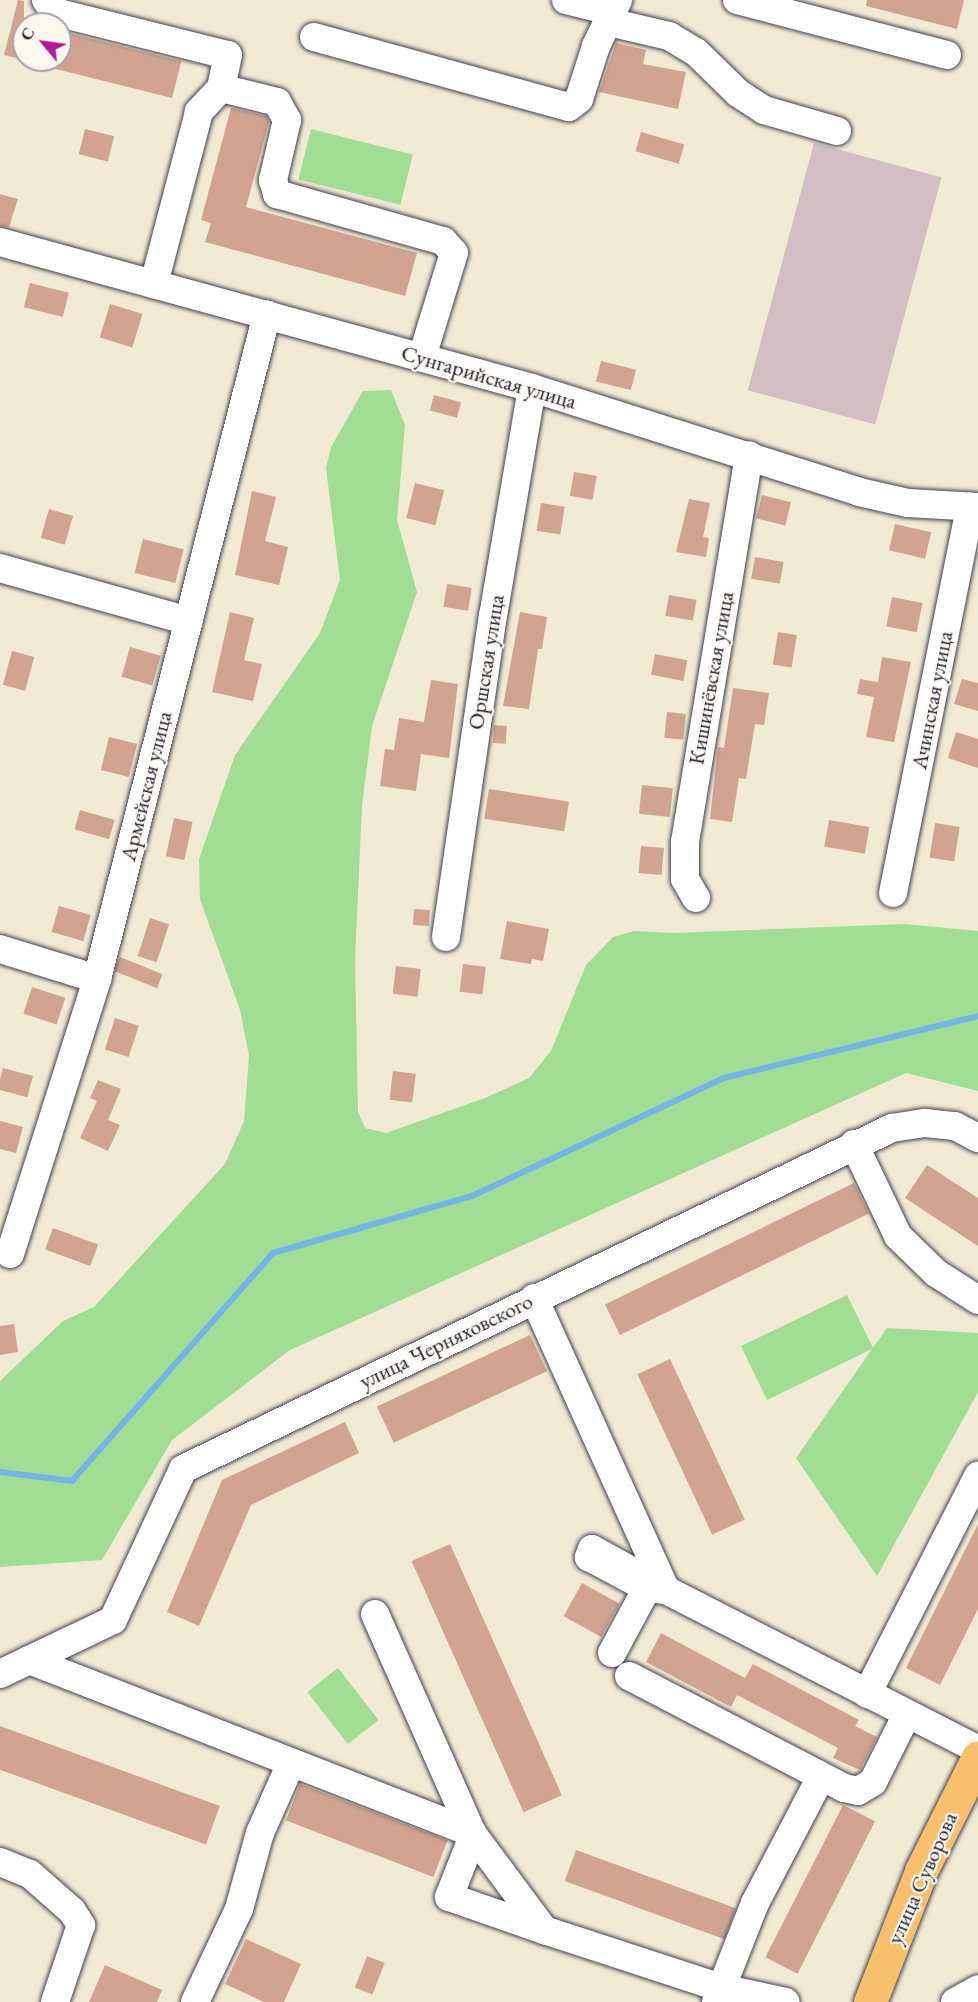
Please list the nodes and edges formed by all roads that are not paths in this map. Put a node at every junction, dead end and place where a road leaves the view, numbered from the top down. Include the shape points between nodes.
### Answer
1 (46, 0) edge
2 (567, 0) edge
3 (737, 0) edge
4 (614, 11) edge
5 (314, 37) dead end
6 (947, 55) dead end
7 (221, 88) junction
8 (837, 131) dead end
9 (0, 242) edge
10 (154, 284) junction
11 (267, 314) junction
12 (422, 357) junction
13 (532, 388) junction
14 (749, 455) junction
15 (974, 507) edge
16 (0, 568) edge
17 (189, 621) junction
18 (893, 893) dead end
19 (696, 898) dead end
20 (446, 937) dead end
21 (0, 949) edge
22 (97, 978) junction
23 (978, 1138) edge
24 (854, 1144) junction
25 (10, 1254) dead end
26 (534, 1298) junction
27 (978, 1300) edge
28 (978, 1476) edge
29 (657, 1589) junction
30 (375, 1614) dead end
31 (612, 1653) dead end
32 (29, 1660) junction
33 (0, 1674) edge
34 (629, 1676) dead end
35 (867, 1694) junction
36 (907, 1714) junction
37 (978, 1750) edge
38 (978, 1757) edge
39 (291, 1763) junction
40 (821, 1777) junction
41 (473, 1840) junction
42 (0, 1862) edge
43 (535, 1928) junction
44 (978, 1989) edge
45 (719, 1995) edge
46 (203, 1999) edge
47 (56, 2002) edge
48 (786, 2002) edge
49 (870, 2002) edge
50 (956, 2002) edge

1 - 7 street via 55,12 228,55
2 - 4 street
3 - 6 street
4 - 5 street via 596,46 579,99 569,107
4 - 8 street via 696,52 738,93 764,110
7 - 10 street via 198,111
7 - 12 street via 277,102 287,120 273,180 277,194 443,241 454,253
9 - 10 street, Сунгарийская улица
10 - 11 street, Сунгарийская улица
11 - 12 street, Сунгарийская улица
11 - 17 street, Армейская улица
12 - 13 street, Сунгарийская улица
13 - 14 street, Сунгарийская улица
13 - 20 street, Оршская улица via 493,616
14 - 15 street, Сунгарийская улица via 859,492 908,502
14 - 19 street, Кишинёвская улица via 685,842 685,879
15 - 18 street, Ачинская улица
16 - 17 street
17 - 22 street, Армейская улица
21 - 22 street
22 - 25 street, Армейская улица
23 - 24 street, улица Черняховского via 955,1126 924,1123 892,1128
24 - 26 street, улица Черняховского
24 - 27 street via 898,1236 936,1273
26 - 29 street via 615,1476
26 - 32 street, улица Черняховского via 183,1469 113,1620
28 - 35 street
29 - 31 street
29 - 35 street
30 - 41 street
32 - 33 street, улица Черняховского
32 - 39 street
34 - 40 street
35 - 36 street
36 - 37 street
36 - 40 street via 867,1788 844,1788
38 - 49 main road, улица Суворова via 921,1871
39 - 41 street
39 - 46 street via 260,1833 239,1909
40 - 45 street via 755,1903
41 - 43 street
41 - 43 street via 449,1897
42 - 47 street via 30,1874 72,1911 81,1925
43 - 45 street
44 - 50 street
45 - 48 street

